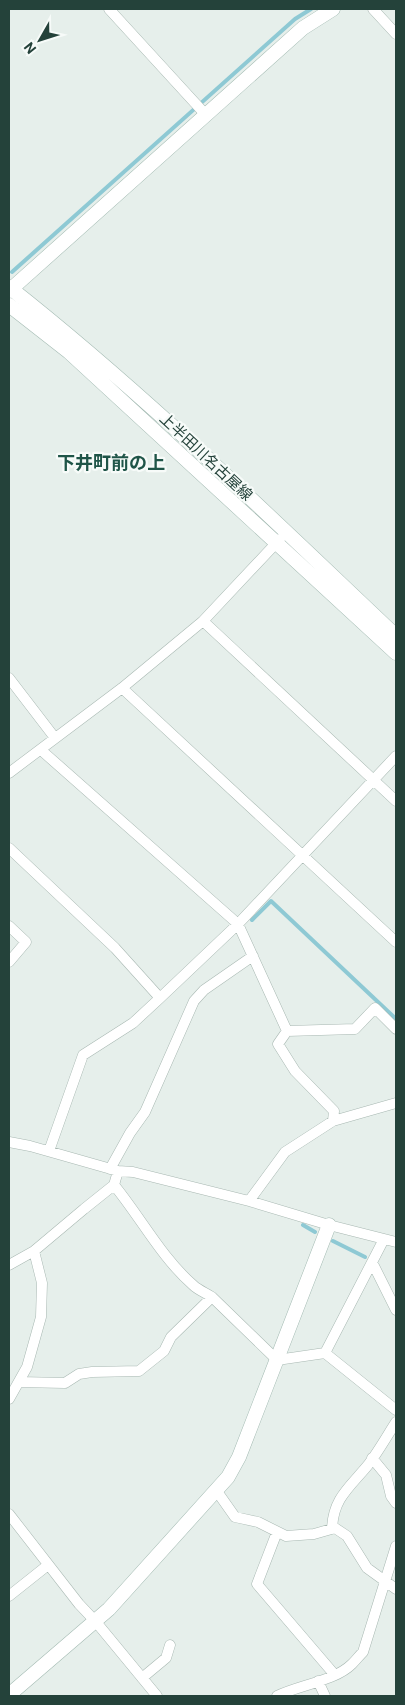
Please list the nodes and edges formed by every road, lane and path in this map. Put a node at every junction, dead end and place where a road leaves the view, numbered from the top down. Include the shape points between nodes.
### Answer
1 (109, 9) edge
2 (333, 9) edge
3 (373, 9) edge
4 (396, 34) edge
5 (201, 110) junction
6 (9, 289) edge
7 (9, 305) edge
8 (286, 532) junction
9 (276, 543) junction
10 (203, 621) junction
11 (396, 636) edge
12 (396, 652) edge
13 (9, 678) edge
14 (122, 688) junction
15 (55, 738) junction
16 (41, 750) junction
17 (396, 756) edge
18 (9, 773) edge
19 (374, 780) junction
20 (396, 801) edge
21 (9, 848) edge
22 (302, 855) junction
23 (238, 924) junction
24 (9, 926) edge
25 (396, 942) edge
26 (253, 956) junction
27 (9, 962) edge
28 (160, 998) junction
29 (396, 1029) edge
30 (287, 1031) junction
31 (396, 1103) edge
32 (333, 1121) junction
33 (9, 1142) edge
34 (49, 1151) junction
35 (114, 1170) junction
36 (114, 1185) junction
37 (248, 1201) junction
38 (329, 1226) junction
39 (384, 1239) junction
40 (396, 1242) edge
41 (34, 1252) junction
42 (372, 1262) junction
43 (9, 1265) edge
44 (212, 1296) junction
45 (396, 1310) edge
46 (325, 1352) junction
47 (276, 1360) junction
48 (19, 1382) junction
49 (9, 1399) edge
50 (396, 1410) edge
51 (396, 1422) edge
52 (372, 1458) junction
53 (216, 1490) junction
54 (396, 1503) edge
55 (9, 1514) edge
56 (332, 1529) junction
57 (277, 1532) junction
58 (396, 1546) edge
59 (48, 1565) junction
60 (385, 1582) junction
61 (396, 1589) edge
62 (9, 1596) edge
63 (96, 1622) junction
64 (170, 1644) dead end
65 (334, 1674) junction
66 (142, 1678) junction
67 (318, 1681) junction
68 (9, 1695) edge
69 (157, 1696) edge
70 (277, 1696) edge
71 (325, 1696) edge

1 - 5 street
2 - 5 main road via 303,28
3 - 4 street
5 - 6 main road
6 - 8 main road, 上半田川名古屋線 via 99,360
7 - 9 main road, 上半田川名古屋線 via 69,352
8 - 9 street
8 - 11 main road, 上半田川名古屋線
9 - 10 street
9 - 12 main road, 上半田川名古屋線
10 - 14 street
10 - 19 street
13 - 15 street
14 - 15 street
14 - 22 street
15 - 16 street
16 - 18 street
16 - 23 street
17 - 19 street
19 - 20 street
19 - 22 street
21 - 28 street via 114,948
22 - 23 street
22 - 25 street
23 - 26 street
23 - 28 street
24 - 27 street via 26,942
26 - 30 street
26 - 35 street via 204,990 194,1001 145,1112 130,1133
28 - 34 street via 133,1022 83,1055
29 - 30 street via 375,1008 355,1029
30 - 32 street via 278,1044 295,1071 334,1111
31 - 32 street
32 - 37 street via 285,1152
33 - 34 street
34 - 35 street
35 - 36 street
35 - 37 street
36 - 41 street
36 - 44 street via 171,1262 194,1286
37 - 38 street
38 - 39 street
38 - 47 main road
39 - 40 street
39 - 42 street
41 - 43 street
41 - 48 street via 42,1284 41,1317 27,1367
42 - 45 street
42 - 46 street
44 - 47 street
44 - 48 street via 171,1337 164,1351 139,1371 78,1374 65,1383
46 - 47 street
46 - 50 street
47 - 53 main road via 239,1457
48 - 49 street
51 - 52 street
52 - 54 street via 386,1475
52 - 56 street via 336,1505
53 - 57 street via 235,1517 258,1522
53 - 63 main road
55 - 59 street
56 - 57 street via 286,1536
56 - 60 street via 346,1536 367,1568
57 - 65 street via 257,1584
58 - 60 street
59 - 62 street
59 - 63 street
60 - 61 street
60 - 65 street via 362,1652 351,1665
63 - 66 street
63 - 68 main road
64 - 66 street via 166,1658
65 - 67 street
66 - 69 street
67 - 70 street
67 - 71 street

